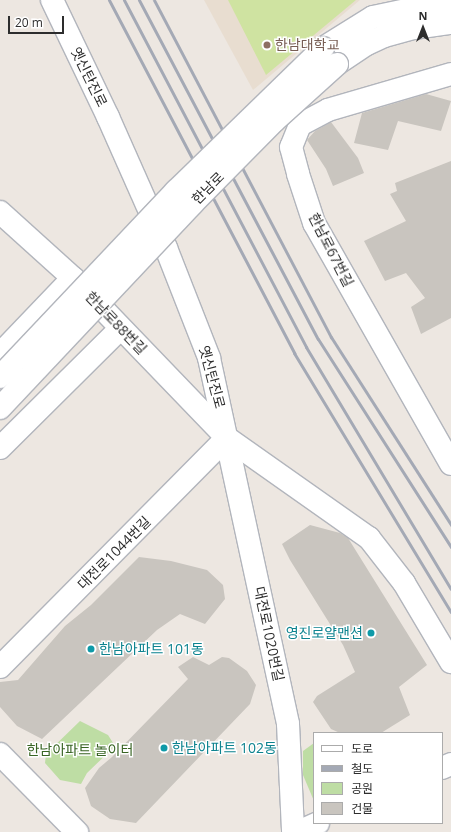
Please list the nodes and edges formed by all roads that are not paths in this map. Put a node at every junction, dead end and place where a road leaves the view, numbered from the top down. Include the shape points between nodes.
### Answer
1 (52, 0) edge
2 (451, 3) edge
3 (451, 23) edge
4 (330, 56) junction
5 (451, 74) edge
6 (0, 212) edge
7 (73, 278) junction
8 (121, 328) junction
9 (0, 354) edge
10 (0, 377) edge
11 (0, 408) edge
12 (227, 438) junction
13 (0, 448) edge
14 (451, 464) edge
15 (451, 662) edge
16 (0, 667) edge
17 (0, 754) edge
18 (316, 824) edge
19 (77, 832) edge
20 (293, 832) edge
21 (298, 832) edge

1 - 12 street, 옛신탄진로 via 108,117 166,248 210,358
2 - 4 street, 한남로 via 373,17
3 - 4 street, 한남로 via 414,28 384,36
4 - 10 street, 한남로, bridge via 176,192
4 - 11 street, 한남로, bridge via 274,121
5 - 14 street, 한남로67번길 via 328,110 300,125 291,146 314,223
6 - 7 street, 한남로88번길
7 - 8 street, 한남로88번길
7 - 9 street
8 - 12 street, 한남로88번길
8 - 13 street
12 - 15 street via 369,538 404,583
12 - 16 street, 대전로1044번길
12 - 20 street, 대전로1020번길 via 288,724
17 - 19 street
18 - 21 street

